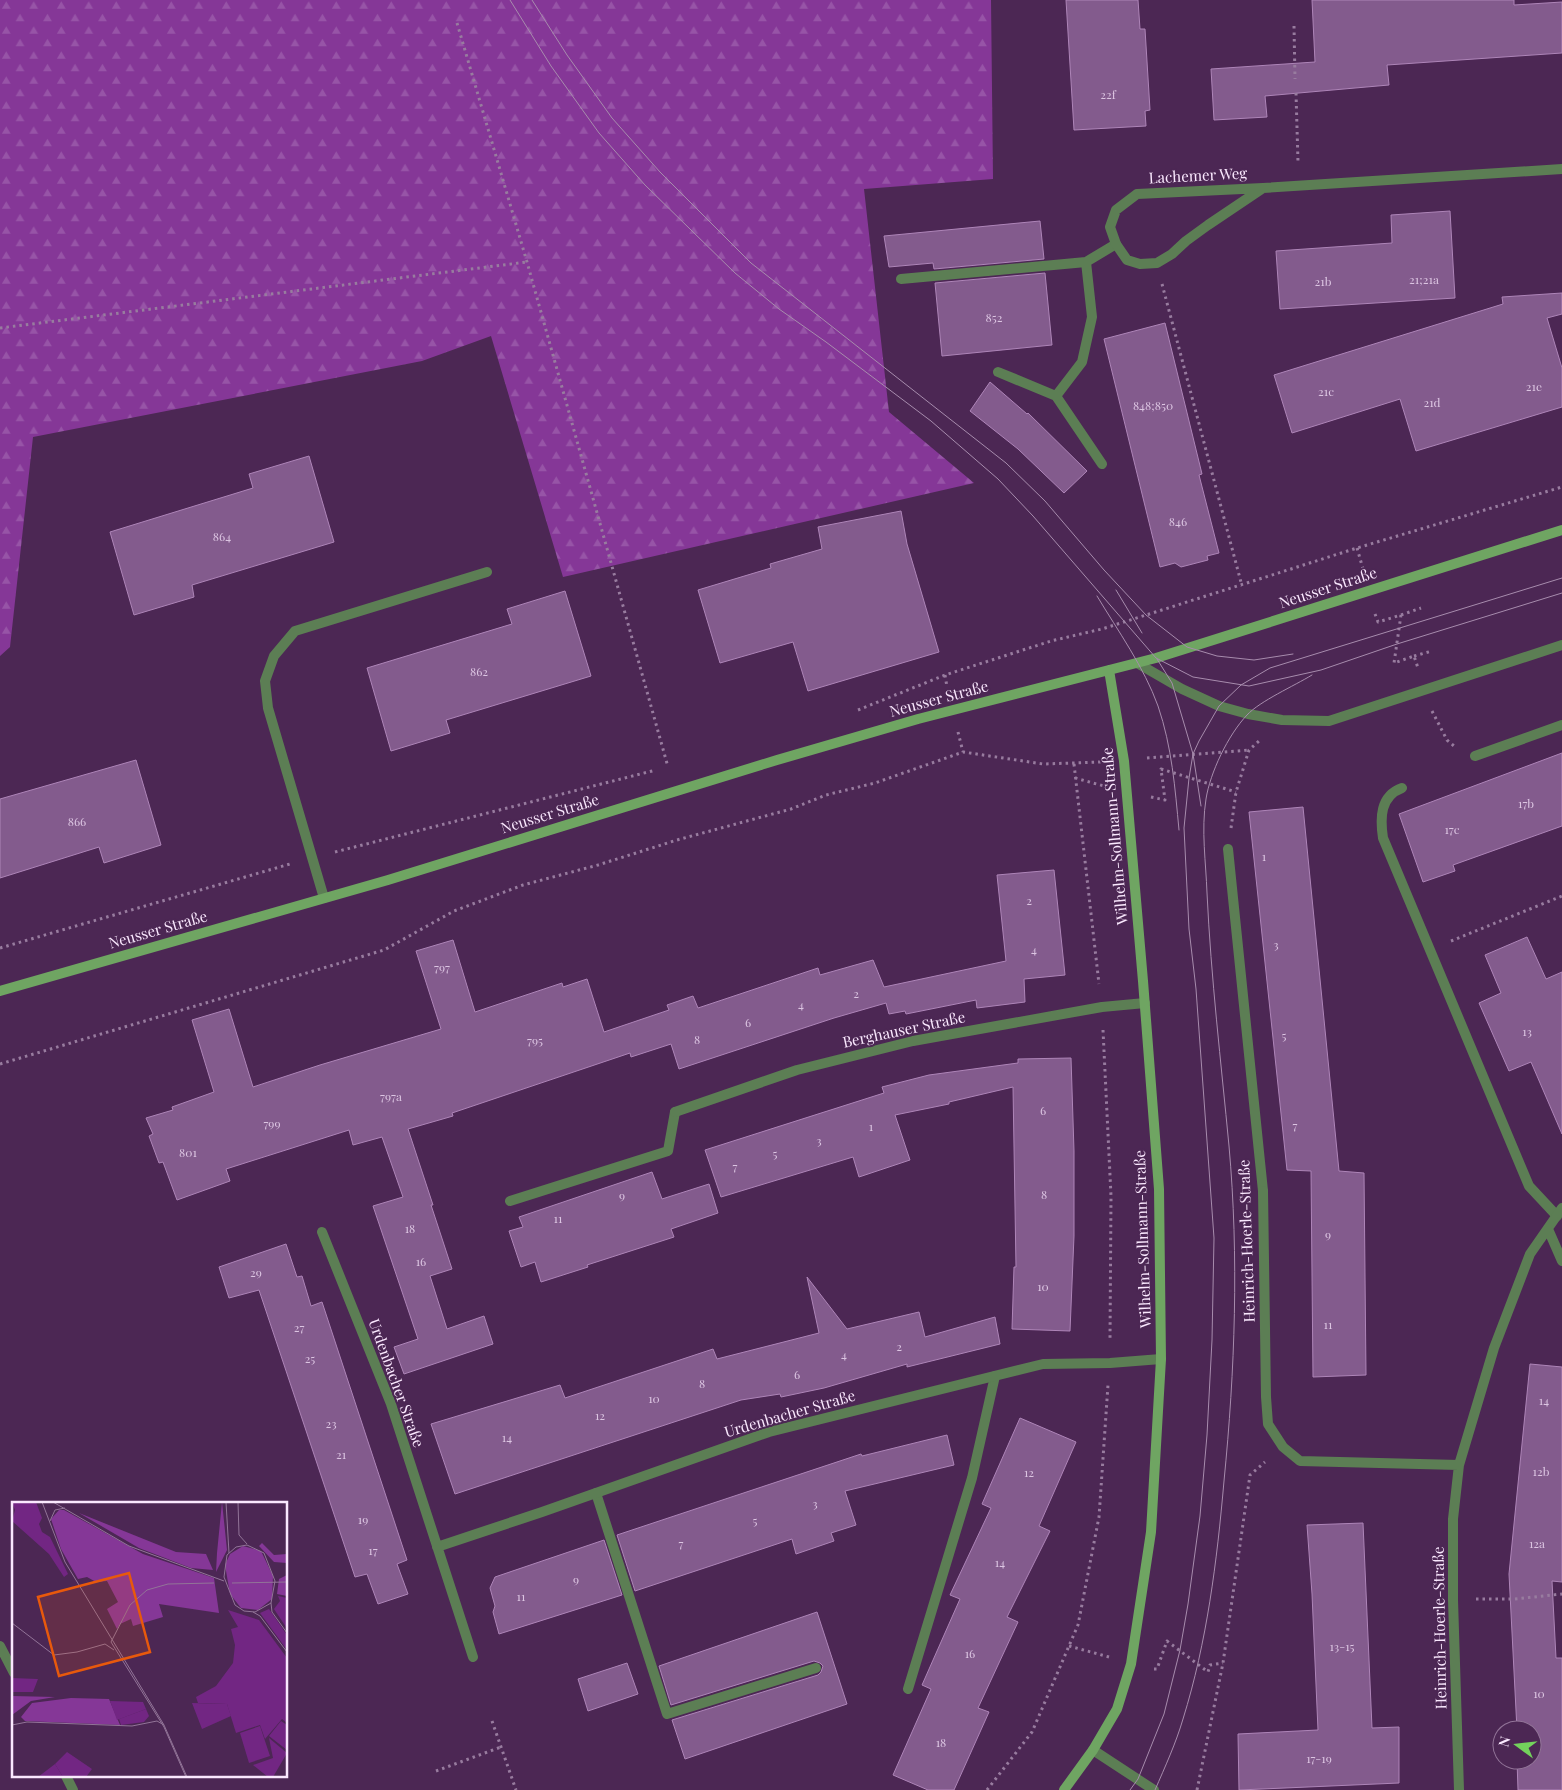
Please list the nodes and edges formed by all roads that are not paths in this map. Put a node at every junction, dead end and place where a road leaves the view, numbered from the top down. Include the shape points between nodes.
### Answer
1 (1562, 169) edge
2 (1263, 188) junction
3 (1116, 244) junction
4 (1086, 262) junction
5 (901, 279) dead end
6 (998, 372) dead end
7 (1056, 396) junction
8 (1102, 464) dead end
9 (1562, 530) edge
10 (487, 572) dead end
11 (1562, 645) edge
12 (1137, 663) junction
13 (1110, 670) junction
14 (1562, 725) edge
15 (1475, 756) road end
16 (1402, 788) dead end
17 (1228, 849) road end
18 (324, 898) junction
19 (0, 990) edge
20 (1145, 1002) junction
21 (510, 1201) dead end
22 (1559, 1212) edge
23 (1548, 1229) junction
24 (322, 1232) dead end
25 (1562, 1261) edge
26 (1161, 1359) junction
27 (995, 1376) junction
28 (1459, 1465) junction
29 (596, 1493) junction
30 (437, 1547) junction
31 (0, 1646) edge
32 (473, 1657) dead end
33 (816, 1668) dead end
34 (12, 1669) edge
35 (908, 1689) dead end
36 (1093, 1750) junction
37 (67, 1778) edge
38 (73, 1790) edge
39 (1064, 1790) edge
40 (1154, 1790) edge
41 (1459, 1790) edge

1 - 2 street, Lachemer Weg
2 - 3 street, Lachemer Weg via 1157,263 1140,264 1127,260
2 - 3 street, Lachemer Weg via 1137,194 1116,210 1110,226
3 - 4 street
4 - 5 street
4 - 7 street via 1092,317 1082,362
6 - 7 street
7 - 8 street
9 - 12 main road, Neusser Straße
10 - 18 street via 295,631 274,656 265,681 268,708
11 - 12 street via 1329,721 1282,720 1219,706 1182,690
12 - 13 main road, Neusser Straße
13 - 18 main road, Neusser Straße via 918,719
13 - 20 main road, Wilhelm-Sollmann-Straße via 1124,760
14 - 15 street
16 - 22 street via 1388,796 1380,821 1383,838 1529,1186
17 - 28 street, Heinrich-Hoerle-Straße via 1263,1192 1268,1424 1283,1447 1300,1461
18 - 19 main road, Neusser Straße
20 - 21 street, Berghauser Straße via 913,1041 797,1070 674,1112 668,1151
20 - 26 main road, Wilhelm-Sollmann-Straße via 1159,1189
22 - 23 street, Heinrich-Hoerle-Straße
23 - 25 street
23 - 28 street, Heinrich-Hoerle-Straße via 1530,1254 1494,1348
24 - 30 street, Urdenbacher Straße via 391,1404
26 - 27 street, Urdenbacher Straße via 1043,1364
26 - 36 main road, Wilhelm-Sollmann-Straße via 1151,1532 1131,1664 1117,1709
27 - 29 street, Urdenbacher Straße via 769,1432
27 - 35 street via 972,1478
28 - 41 street, Heinrich-Hoerle-Straße via 1453,1519
29 - 30 street, Urdenbacher Straße
29 - 33 street via 667,1714
30 - 32 street, Urdenbacher Straße
31 - 34 street
36 - 39 main road, Wilhelm-Sollmann-Straße
36 - 40 street
37 - 38 street

